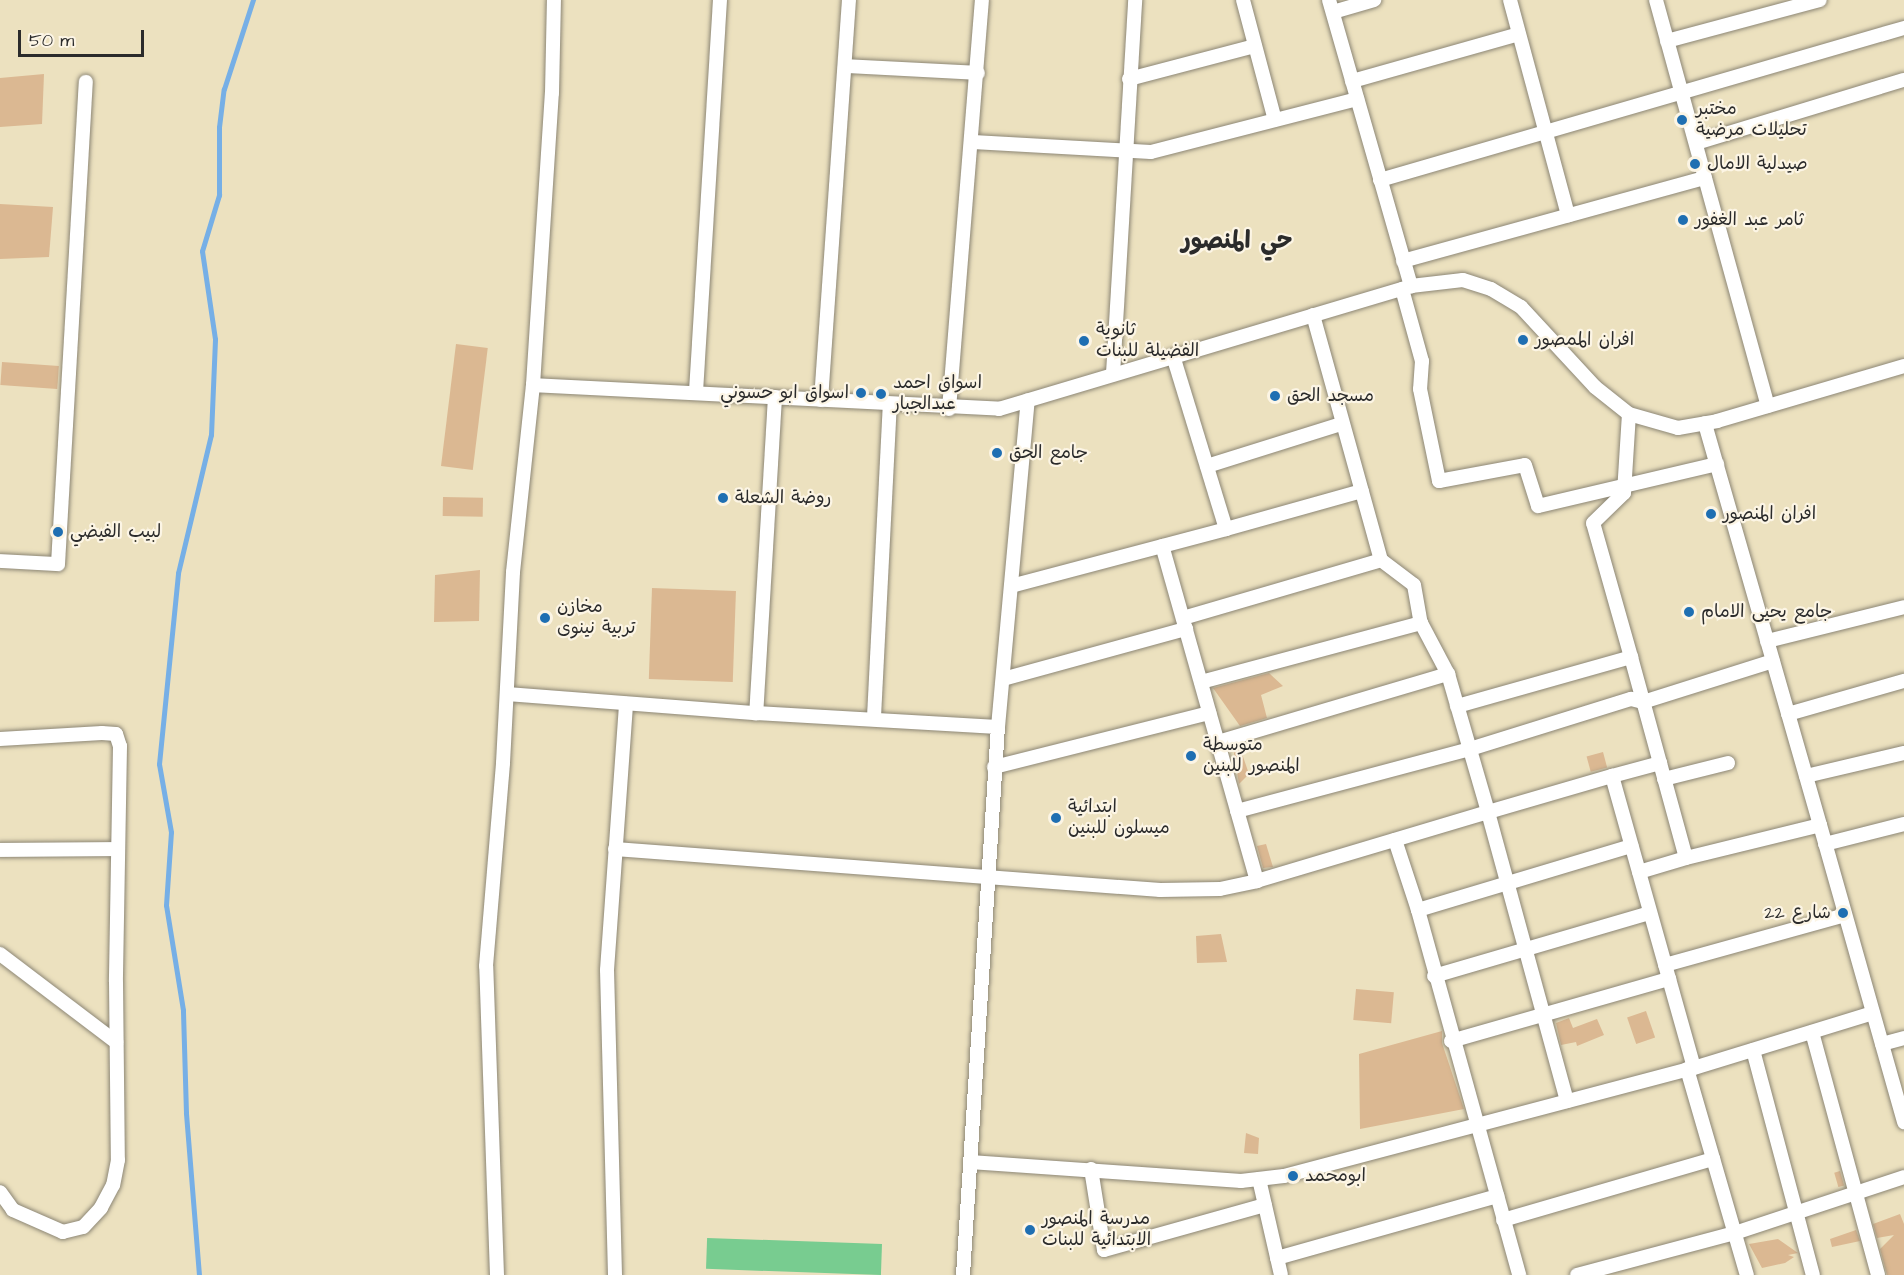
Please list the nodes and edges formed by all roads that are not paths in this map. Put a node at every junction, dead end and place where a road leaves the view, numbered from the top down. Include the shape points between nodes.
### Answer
1 (554, 0) edge
2 (720, 0) edge
3 (849, 0) edge
4 (982, 0) edge
5 (1136, 0) edge
6 (1243, 0) edge
7 (1374, 0) edge
8 (1510, 0) edge
9 (1656, 0) edge
10 (1820, 0) edge
11 (1331, 6) edge
12 (1904, 28) edge
13 (1519, 34) junction
14 (1667, 40) junction
15 (1255, 46) junction
16 (845, 66) junction
17 (978, 73) junction
18 (1129, 79) junction
19 (1904, 80) edge
20 (1352, 81) junction
21 (86, 82) dead end
22 (1682, 92) junction
23 (1357, 99) junction
24 (1275, 120) junction
25 (1546, 135) junction
26 (973, 142) junction
27 (1696, 143) junction
28 (1124, 152) junction
29 (1705, 178) junction
30 (1380, 180) junction
31 (1568, 215) junction
32 (1403, 261) junction
33 (1406, 287) junction
34 (1313, 315) junction
35 (1173, 356) junction
36 (1904, 366) edge
37 (1113, 374) junction
38 (534, 385) junction
39 (696, 392) junction
40 (775, 397) junction
41 (821, 400) junction
42 (1028, 400) junction
43 (890, 405) junction
44 (1768, 406) junction
45 (949, 409) junction
46 (1629, 414) junction
47 (1705, 423) junction
48 (1341, 424) junction
49 (1717, 464) junction
50 (1207, 466) junction
51 (1624, 483) junction
52 (1362, 491) junction
53 (1226, 529) junction
54 (1162, 546) junction
55 (1381, 560) junction
56 (0, 561) edge
57 (1011, 586) junction
58 (1904, 607) edge
59 (1184, 623) junction
60 (1421, 624) junction
61 (1767, 642) junction
62 (1630, 657) junction
63 (1773, 661) junction
64 (1448, 674) junction
65 (1003, 679) junction
66 (1904, 681) edge
67 (1201, 682) junction
68 (507, 694) junction
69 (1643, 702) junction
70 (626, 704) junction
71 (1457, 705) junction
72 (756, 713) junction
73 (1209, 713) junction
74 (1788, 714) junction
75 (874, 717) junction
76 (998, 727) junction
77 (0, 739) edge
78 (1218, 742) junction
79 (1470, 749) junction
80 (1904, 753) edge
81 (1660, 763) junction
82 (1728, 763) dead end
83 (994, 767) junction
84 (1612, 776) junction
85 (1806, 776) junction
86 (1664, 779) junction
87 (1237, 811) junction
88 (1488, 812) junction
89 (1904, 824) edge
90 (1820, 825) junction
91 (1395, 840) junction
92 (1825, 844) junction
93 (1632, 846) junction
94 (118, 849) junction
95 (615, 849) junction
96 (0, 850) edge
97 (1686, 858) junction
98 (1639, 872) junction
99 (988, 878) junction
100 (1257, 881) junction
101 (1507, 882) junction
102 (1418, 910) junction
103 (1650, 913) junction
104 (1845, 915) junction
105 (1526, 951) junction
106 (0, 954) edge
107 (1665, 965) junction
108 (1434, 976) junction
109 (1669, 979) junction
110 (1873, 1013) junction
111 (1544, 1014) junction
112 (1812, 1032) junction
113 (1904, 1038) edge
114 (1451, 1041) junction
115 (116, 1042) junction
116 (1882, 1044) junction
117 (1753, 1050) junction
118 (1691, 1069) junction
119 (1567, 1101) junction
120 (1904, 1122) edge
121 (1477, 1125) junction
122 (1713, 1159) junction
123 (970, 1161) junction
124 (1091, 1169) junction
125 (1904, 1177) edge
126 (1259, 1179) junction
127 (0, 1192) edge
128 (1857, 1192) junction
129 (1497, 1196) junction
130 (1265, 1205) junction
131 (1796, 1213) junction
132 (1503, 1220) junction
133 (1735, 1233) junction
134 (1277, 1258) junction
135 (498, 1275) edge
136 (615, 1275) edge
137 (963, 1275) edge
138 (1281, 1275) edge
139 (1519, 1275) edge
140 (1576, 1275) edge
141 (1747, 1275) edge
142 (1813, 1275) edge
143 (1878, 1275) edge

1 - 38 street
2 - 39 street
3 - 16 street
4 - 17 street
5 - 18 street
6 - 15 street
7 - 11 street
8 - 13 street
9 - 14 street
10 - 14 street
11 - 20 street
12 - 22 street
13 - 20 street
13 - 25 street
14 - 22 street
15 - 18 street
15 - 24 street
16 - 17 street
16 - 41 street
17 - 26 street
18 - 28 street
19 - 27 street
20 - 23 street
21 - 56 street via 58,564
22 - 25 street
22 - 27 street
23 - 24 street
23 - 30 street
24 - 28 street via 1150,152
25 - 30 street
25 - 31 street
26 - 28 street
26 - 45 street
27 - 29 street
28 - 37 street
29 - 31 street
29 - 44 street
30 - 32 street
31 - 32 street
32 - 33 street
33 - 34 street
33 - 46 street via 1463,280 1491,289 1521,307 1595,387
33 - 51 street via 1422,361 1420,389 1439,481 1526,465 1538,506
34 - 35 street
34 - 48 street
35 - 37 street
35 - 50 street
36 - 44 street
37 - 42 street
38 - 39 street
38 - 68 street via 513,572
39 - 40 street
40 - 41 street
40 - 72 street
41 - 43 street
42 - 45 street via 999,409
42 - 57 street
43 - 45 street
43 - 75 street
44 - 47 street
46 - 47 street via 1678,428
46 - 51 street
47 - 49 street
48 - 50 street
48 - 52 street
49 - 51 street
49 - 61 street
50 - 53 street
51 - 62 street via 1624,493 1593,523
52 - 53 street
52 - 55 street
53 - 54 street
54 - 57 street
54 - 59 street
55 - 59 street
55 - 60 street via 1414,585
57 - 65 street
58 - 61 street
59 - 65 street
59 - 67 street
60 - 64 street
60 - 67 street
61 - 63 street
62 - 69 street
62 - 71 street
63 - 69 street
63 - 74 street
64 - 71 street
64 - 78 street
65 - 76 street
66 - 74 street
67 - 73 street
68 - 70 street
68 - 135 street via 486,966
69 - 79 street via 1631,699
69 - 81 street
70 - 72 street
70 - 95 street
71 - 79 street
72 - 75 street
73 - 78 street
73 - 83 street
74 - 85 street
75 - 76 street
76 - 83 street
77 - 94 street via 116,734 120,746
78 - 87 street
79 - 87 street
79 - 88 street
80 - 85 street
81 - 84 street
81 - 86 street
82 - 86 street
83 - 99 street
84 - 88 street
84 - 93 street
85 - 90 street
86 - 97 street
87 - 100 street
88 - 91 street
88 - 101 street
89 - 92 street
90 - 92 street
90 - 97 street
91 - 100 street
91 - 102 street
92 - 104 street
93 - 98 street
93 - 101 street
94 - 96 street
94 - 115 street
95 - 99 street
95 - 136 street via 607,970
97 - 98 street
98 - 103 street
99 - 100 street via 1160,890 1220,889
99 - 123 street
101 - 102 street
101 - 105 street
102 - 108 street
103 - 105 street
103 - 107 street
104 - 107 street
104 - 110 street
105 - 108 street
105 - 111 street
106 - 115 street
107 - 109 street
108 - 114 street
109 - 111 street
109 - 118 street
110 - 112 street
110 - 116 street
111 - 114 street
111 - 119 street
112 - 117 street
112 - 128 street
113 - 116 street
114 - 121 street
115 - 127 street via 118,1160 113,1185 101,1209 83,1227 63,1233 13,1210
116 - 120 street
117 - 118 street
117 - 131 street
118 - 119 street
118 - 122 street
119 - 121 street
121 - 126 street via 1284,1176
121 - 129 street
122 - 132 street
122 - 133 street
123 - 124 street
123 - 137 street
124 - 126 street via 1240,1181
124 - 130 street via 1104,1250
125 - 128 street
126 - 130 street
128 - 131 street
128 - 143 street
129 - 132 street
129 - 134 street
130 - 134 street
131 - 133 street
131 - 142 street
132 - 139 street
133 - 140 street
133 - 141 street
134 - 138 street

